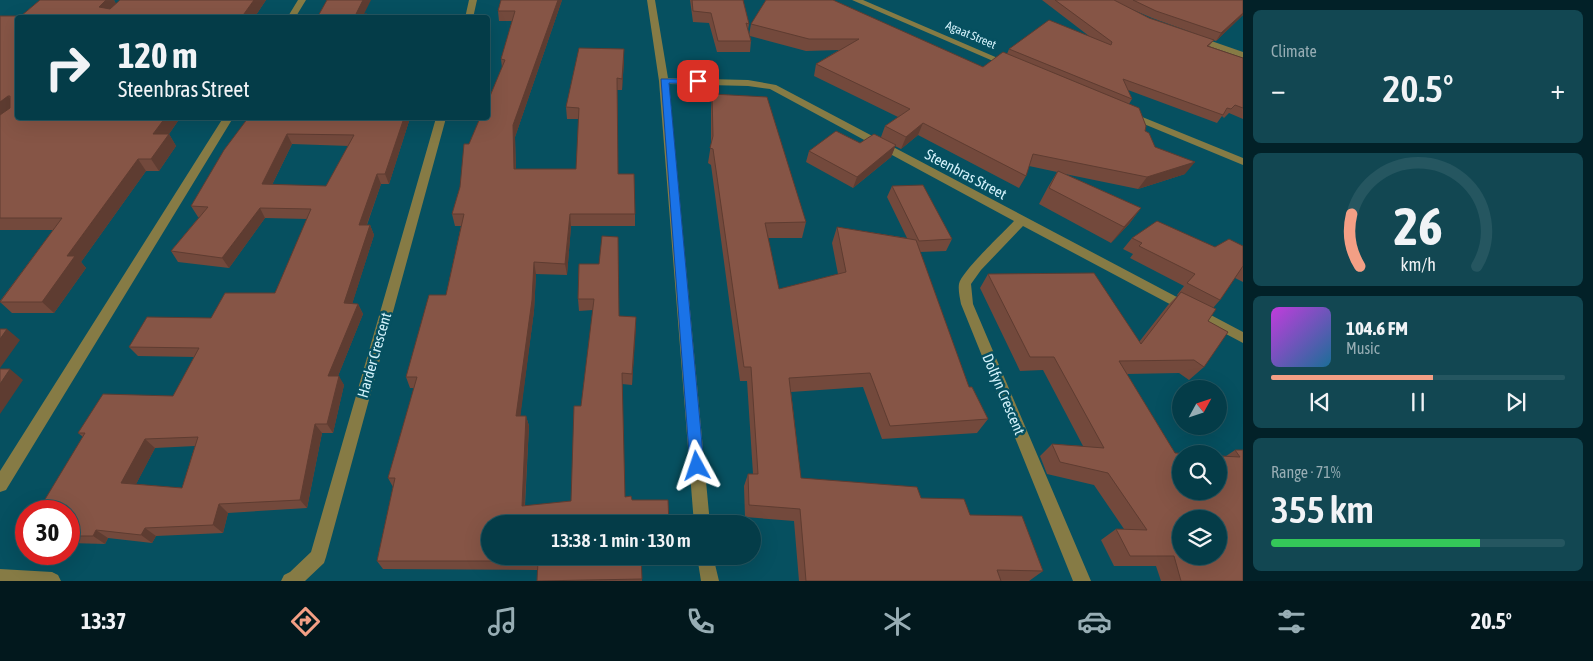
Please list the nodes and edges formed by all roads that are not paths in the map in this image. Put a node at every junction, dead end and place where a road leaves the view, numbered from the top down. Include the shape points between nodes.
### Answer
1 (302, 0) edge
2 (474, 0) edge
3 (651, 0) edge
4 (856, 0) edge
5 (293, 15) edge
6 (470, 15) edge
7 (1190, 37) edge
8 (1243, 54) edge
9 (1022, 70) edge
10 (664, 81) junction
11 (1123, 112) edge
12 (227, 120) edge
13 (440, 120) edge
14 (1243, 162) edge
15 (1021, 221) junction
16 (1243, 338) edge
17 (0, 485) edge
18 (701, 515) edge
19 (707, 565) edge
20 (0, 578) edge
21 (52, 581) edge
22 (290, 581) edge
23 (710, 581) edge
24 (1082, 581) edge

1 - 5 street
2 - 6 street
3 - 10 street
4 - 9 street, Agaat Street
7 - 8 street
10 - 15 street, Steenbras Street via 748,83 773,87
10 - 18 street
11 - 14 street
12 - 17 street
13 - 22 street, Harder Crescent via 318,557
15 - 16 street, Steenbras Street
15 - 24 street, Dolfyn Crescent via 965,282 967,304
19 - 23 street
20 - 21 street

